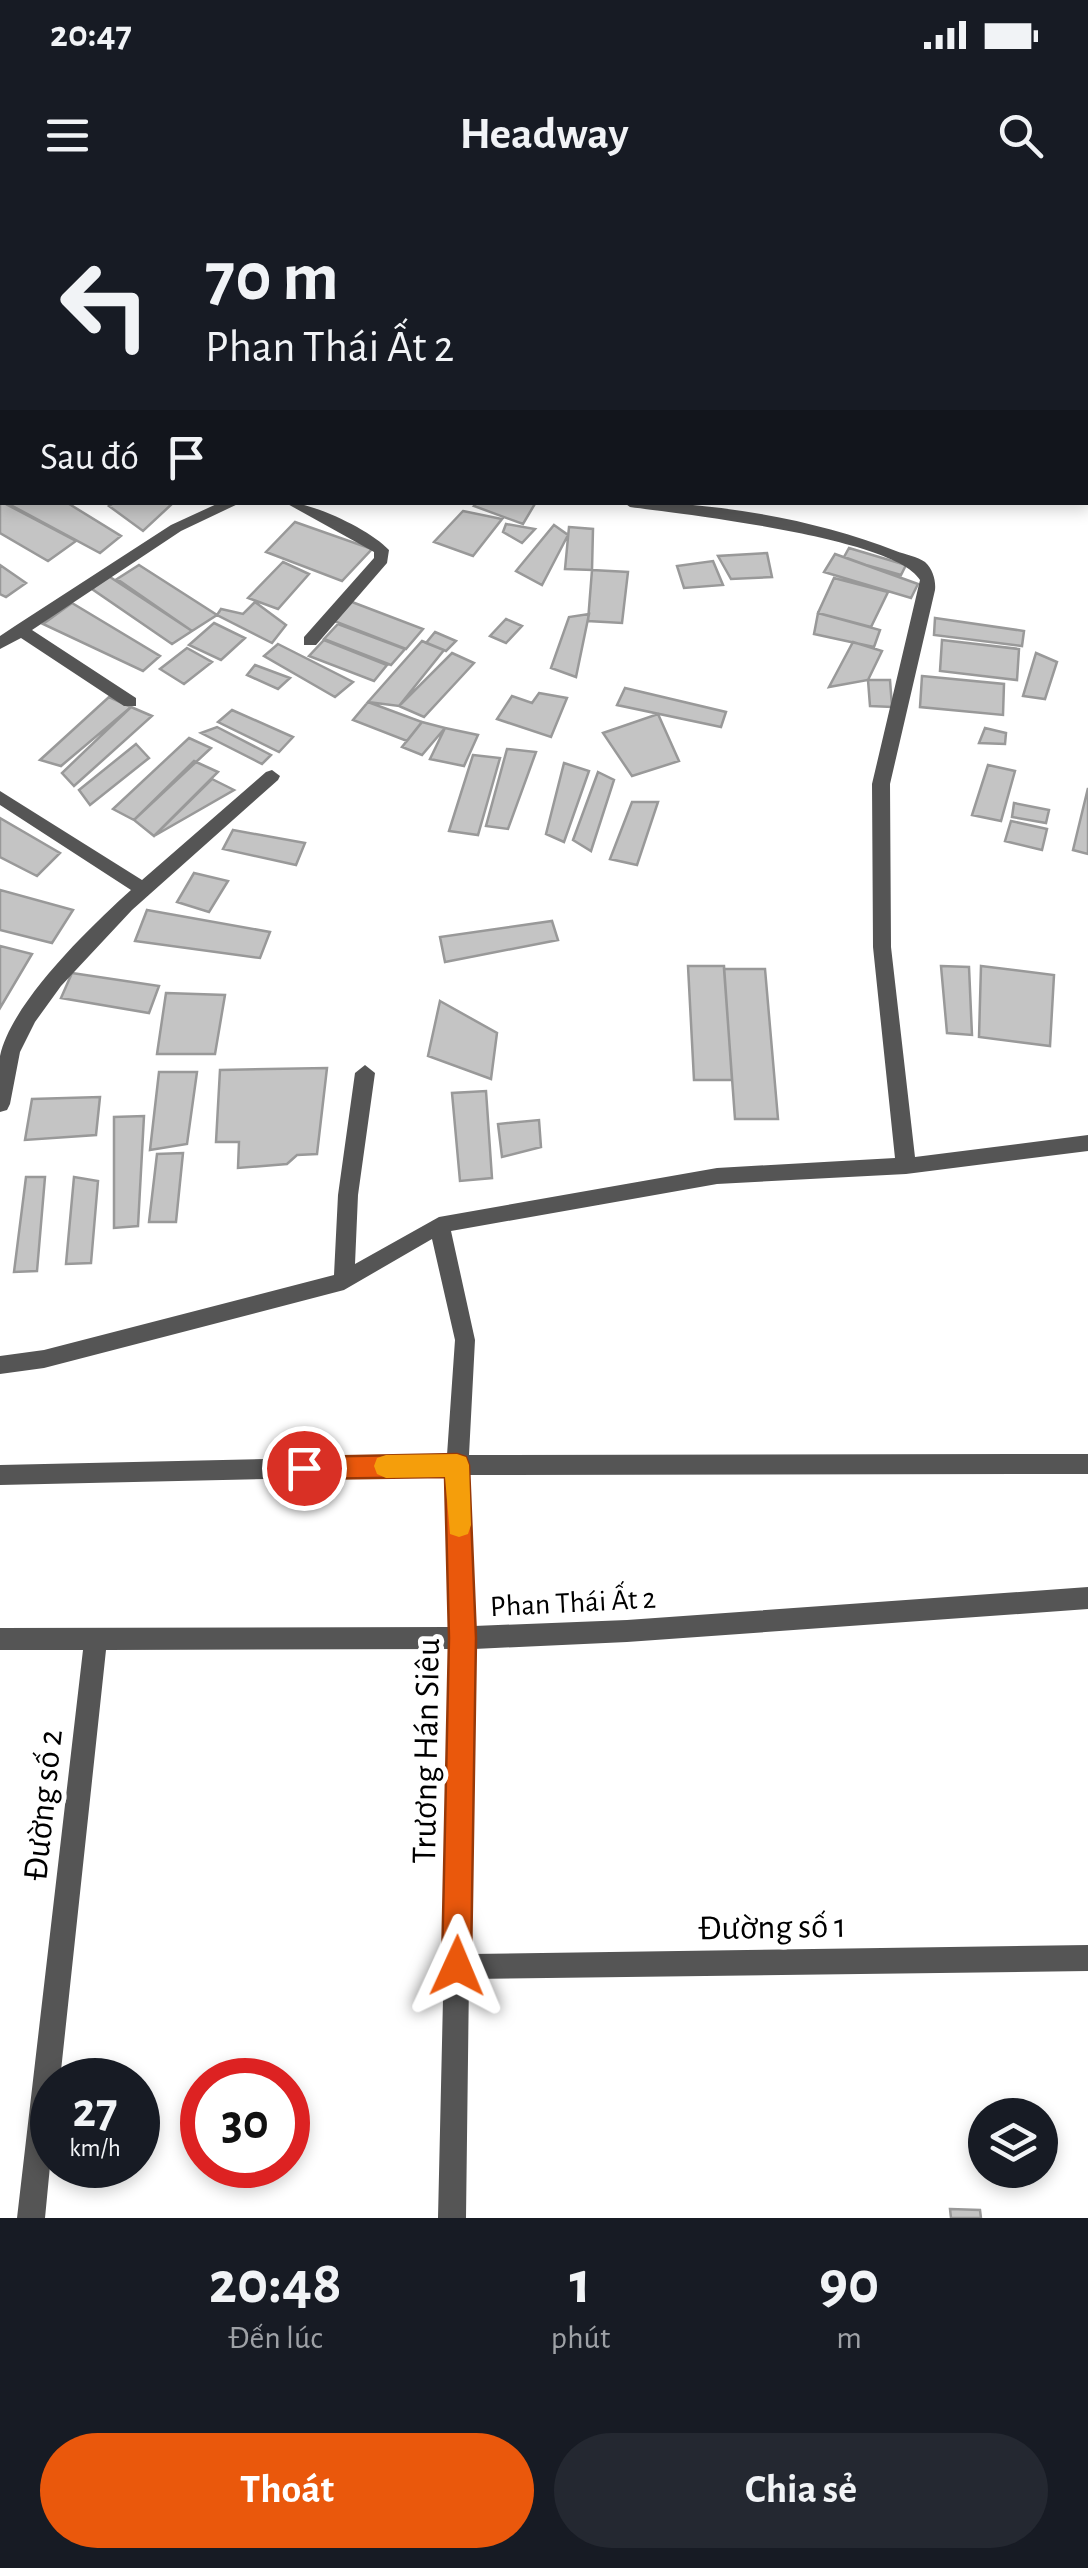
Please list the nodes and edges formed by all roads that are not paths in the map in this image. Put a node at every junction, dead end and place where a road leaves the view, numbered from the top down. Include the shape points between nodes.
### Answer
1 (222, 505) edge
2 (297, 505) edge
3 (651, 505) edge
4 (21, 630) junction
5 (310, 640) dead end
6 (0, 644) edge
7 (130, 702) dead end
8 (272, 776) dead end
9 (0, 796) edge
10 (145, 890) junction
11 (364, 1073) dead end
12 (0, 1104) edge
13 (1088, 1143) edge
14 (906, 1166) junction
15 (439, 1225) junction
16 (344, 1280) junction
17 (0, 1365) edge
18 (1088, 1464) edge
19 (457, 1465) junction
20 (0, 1474) edge
21 (1088, 1598) edge
22 (0, 1638) edge
23 (96, 1638) junction
24 (462, 1638) junction
25 (1088, 1958) edge
26 (457, 1966) junction
27 (30, 2218) edge
28 (452, 2218) edge

1 - 4 street
2 - 5 street via 373,544 382,559
3 - 14 street via 833,536 920,566 928,580 881,784 878,836 882,946
4 - 6 street
4 - 7 street
8 - 10 street
9 - 10 street
10 - 12 street via 50,984 12,1049
11 - 16 street
13 - 14 street
14 - 15 street via 717,1176
15 - 16 street
15 - 19 street, Trương Hán Siêu via 464,1340
16 - 17 street
18 - 19 street
19 - 20 street
19 - 24 street, Trương Hán Siêu
21 - 24 street, Phan Thái Ất 2
22 - 23 street, Phan Thái Ất 2
23 - 24 street, Phan Thái Ất 2
23 - 27 street, Đường số 2
24 - 26 street, Trương Hán Siêu
25 - 26 street, Đường số 1
26 - 28 street, Trương Hán Siêu

